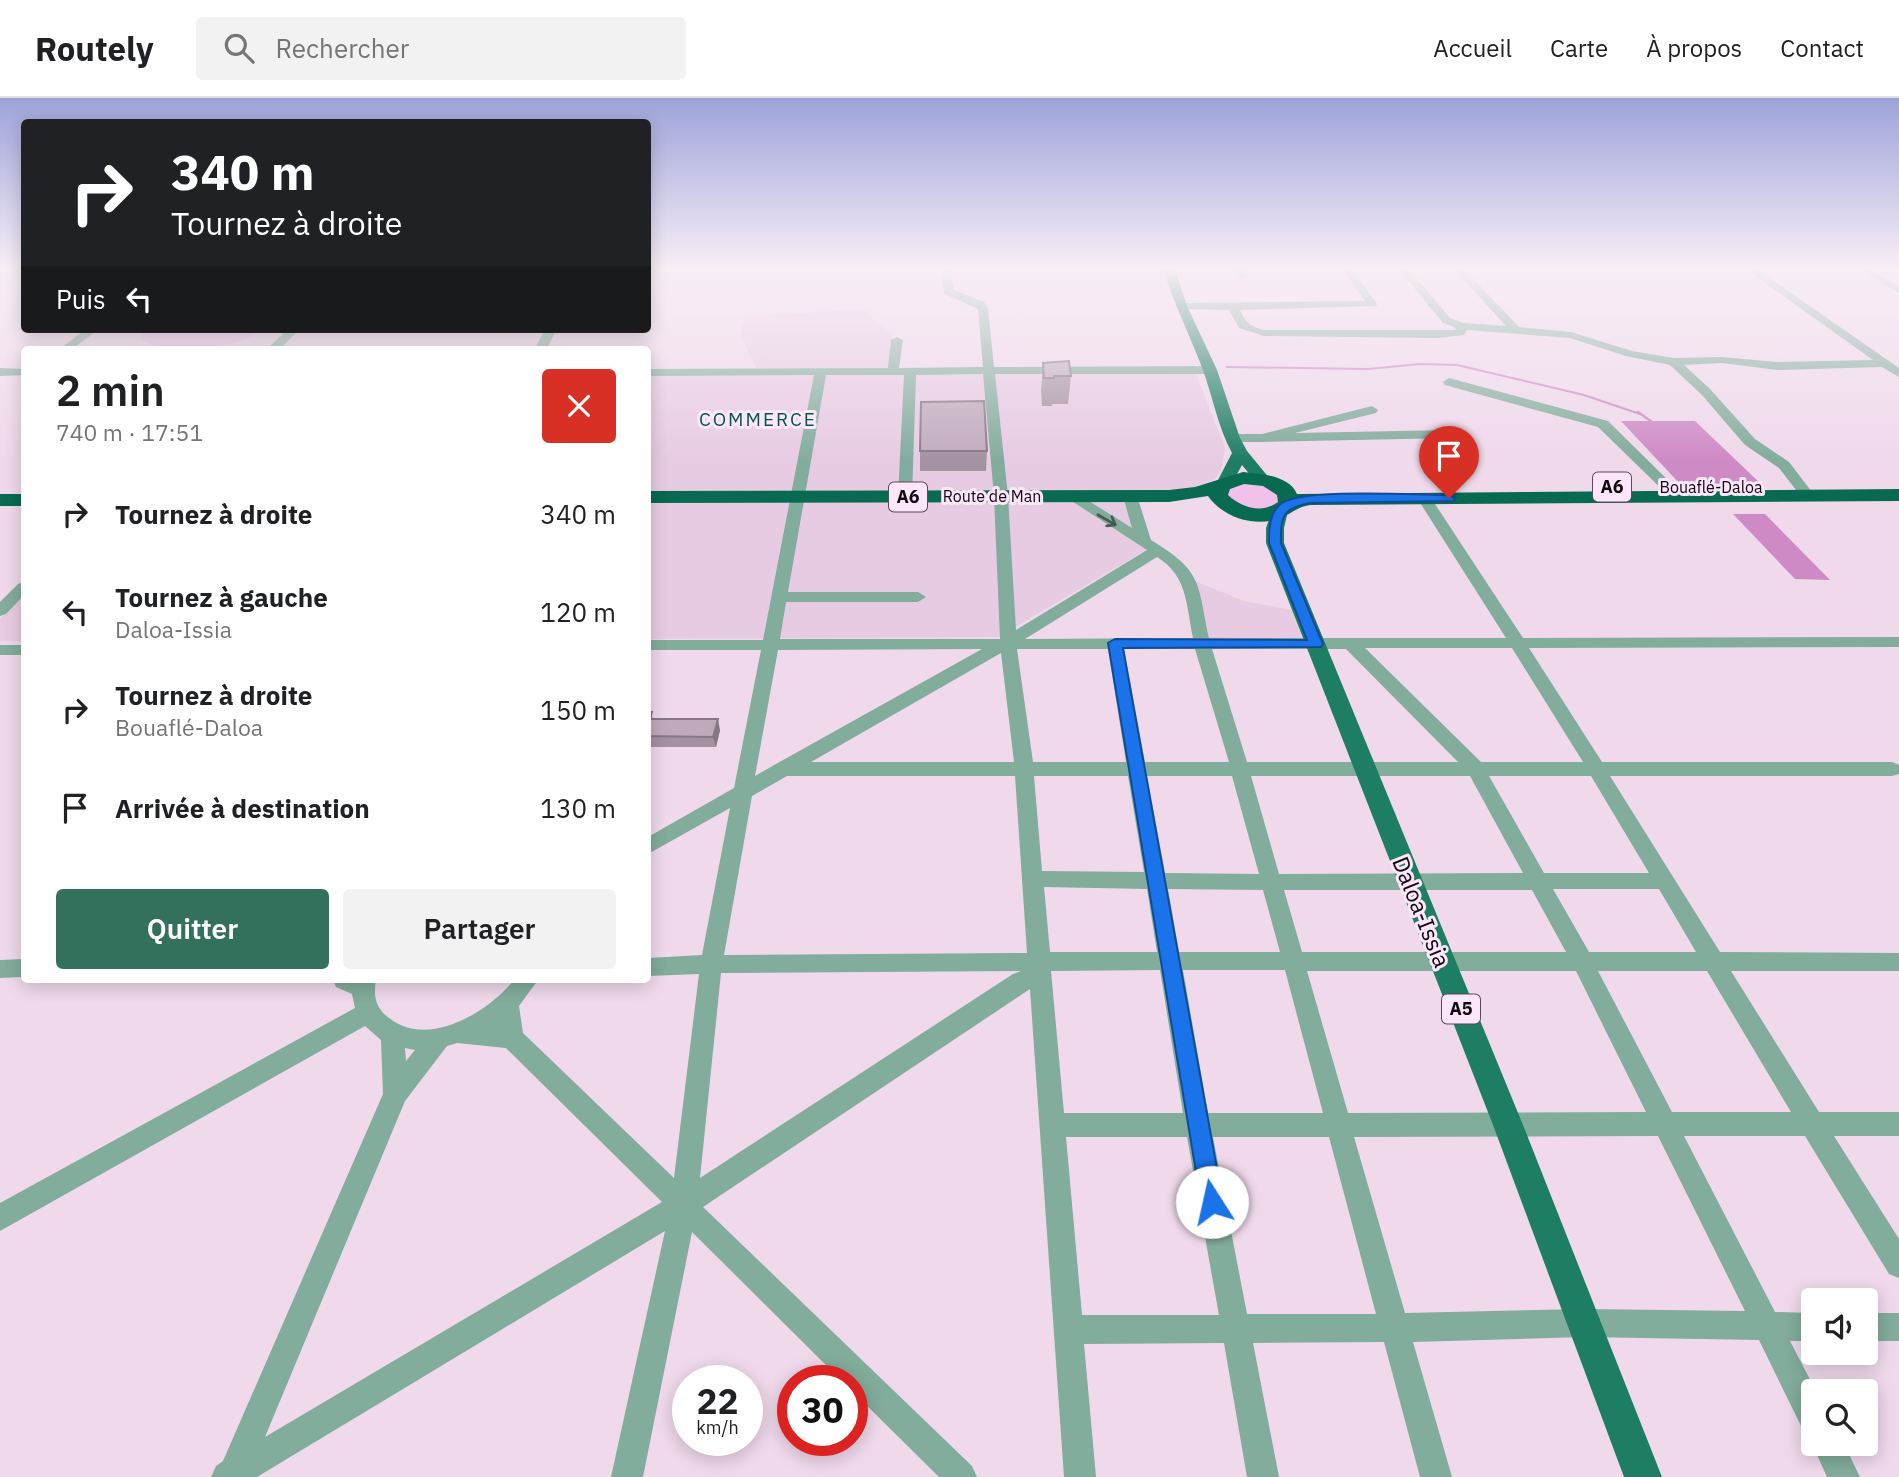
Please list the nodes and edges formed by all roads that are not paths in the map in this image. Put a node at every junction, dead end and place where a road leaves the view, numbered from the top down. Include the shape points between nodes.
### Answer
1 (985, 332) edge
2 (1193, 332) edge
3 (1260, 332) edge
4 (1460, 332) edge
5 (1546, 332) edge
6 (1841, 332) edge
7 (87, 333) edge
8 (290, 333) edge
9 (897, 340) dead end
10 (70, 346) edge
11 (276, 346) edge
12 (1674, 362) junction
13 (1885, 363) junction
14 (1210, 370) junction
15 (893, 371) junction
16 (910, 371) junction
17 (989, 371) junction
18 (0, 372) edge
19 (21, 372) edge
20 (651, 372) edge
21 (821, 372) junction
22 (1899, 373) edge
23 (1449, 382) dead end
24 (1372, 410) dead end
25 (1450, 435) dead end
26 (1232, 438) junction
27 (1262, 438) junction
28 (1240, 453) junction
29 (1267, 481) junction
30 (1222, 484) junction
31 (1899, 485) edge
32 (1804, 491) junction
33 (1672, 492) junction
34 (1899, 495) edge
35 (1001, 496) junction
36 (1071, 496) junction
37 (1169, 496) junction
38 (651, 497) edge
39 (799, 497) junction
40 (905, 497) junction
41 (1424, 498) junction
42 (1131, 499) junction
43 (0, 500) edge
44 (21, 500) edge
45 (1284, 507) junction
46 (1237, 510) junction
47 (1275, 543) junction
48 (1151, 546) junction
49 (21, 590) edge
50 (780, 597) junction
51 (918, 597) dead end
52 (0, 611) edge
53 (1008, 642) junction
54 (1519, 642) junction
55 (1899, 642) edge
56 (1115, 643) junction
57 (1350, 643) junction
58 (771, 644) junction
59 (1202, 644) junction
60 (1316, 644) junction
61 (651, 645) edge
62 (0, 650) edge
63 (21, 650) edge
64 (1363, 768) junction
65 (783, 769) junction
66 (1024, 769) junction
67 (1136, 769) junction
68 (1240, 769) junction
69 (1476, 769) junction
70 (1892, 769) dead end
71 (1595, 770) junction
72 (744, 791) junction
73 (651, 844) edge
74 (1032, 879) junction
75 (1157, 880) junction
76 (1409, 881) junction
77 (1663, 881) junction
78 (1271, 882) junction
79 (1541, 882) junction
80 (1171, 961) junction
81 (1291, 961) junction
82 (1441, 961) junction
83 (1582, 961) junction
84 (1711, 961) junction
85 (1899, 962) edge
86 (711, 964) junction
87 (651, 967) edge
88 (21, 968) edge
89 (0, 969) edge
90 (1040, 969) junction
91 (525, 983) edge
92 (360, 990) edge
93 (508, 1004) junction
94 (393, 1033) junction
95 (448, 1035) junction
96 (512, 1038) junction
97 (395, 1094) junction
98 (1899, 1124) edge
99 (1052, 1125) junction
100 (1198, 1125) junction
101 (1337, 1125) junction
102 (1508, 1125) junction
103 (1665, 1125) junction
104 (1811, 1125) junction
105 (684, 1204) junction
106 (11, 1212) edge
107 (0, 1232) edge
108 (1899, 1264) edge
109 (1584, 1323) junction
110 (1766, 1326) junction
111 (1801, 1326) edge
112 (1878, 1327) edge
113 (1899, 1327) edge
114 (1394, 1328) junction
115 (1236, 1329) junction
116 (1068, 1330) junction
117 (1801, 1395) edge
118 (1833, 1456) edge
119 (232, 1476) edge
120 (628, 1477) edge
121 (961, 1477) edge
122 (1080, 1477) edge
123 (1263, 1477) edge
124 (1436, 1477) edge
125 (1643, 1477) edge
126 (1844, 1477) edge

1 - 17 street
2 - 14 main road
3 - 4 street
5 - 12 street
6 - 13 street
7 - 10 street
8 - 11 street
9 - 15 street
12 - 13 street via 1722,360 1777,366
12 - 32 street via 1750,443 1784,465
13 - 22 street
14 - 17 street
14 - 26 main road
15 - 16 street
15 - 21 street
16 - 17 street
16 - 40 street
17 - 35 street
18 - 19 street
20 - 21 street
21 - 39 street
23 - 33 street via 1602,424
24 - 27 street
25 - 27 street
26 - 27 street
26 - 28 main road
28 - 29 main road
28 - 30 main road
29 - 30 highway, Bouaflé-Daloa via 1242,478
29 - 33 highway, Bouaflé-Daloa / A6 via 1311,489
29 - 45 highway via 1287,492
30 - 37 highway, A6
30 - 46 highway via 1217,492 1220,500
31 - 32 highway, Bouaflé-Daloa / A6
32 - 33 highway, Bouaflé-Daloa / A6
32 - 34 highway, Bouaflé-Daloa / A6
33 - 41 highway, Bouaflé-Daloa / A6
35 - 36 highway, Route de Man / A6
35 - 40 highway, Route de Man / A6
35 - 53 street
36 - 42 highway, Route de Man / A6
36 -> 48 street
37 - 42 highway, Route de Man / A6
37 - 46 highway, A6
38 - 39 highway, Route de Man / A6
39 - 40 highway, Route de Man / A6
39 - 50 street
41 - 45 highway, Bouaflé-Daloa / A6 via 1310,499
41 - 54 street
42 - 48 street
43 - 44 highway
45 - 46 highway, Bouaflé-Daloa via 1257,514
45 - 47 main road via 1275,528
46 - 47 main road, A5
47 - 60 main road, Daloa-Issia / A5
48 - 53 street
48 - 59 street via 1176,562 1189,579
49 - 52 street
50 - 51 street
50 - 58 street
53 - 56 street
53 - 58 street
53 - 65 street
53 - 66 street
54 - 55 street
54 - 57 street
54 - 71 street
56 - 59 street
56 - 67 street
57 - 60 street
57 - 69 street
58 - 61 street
58 - 72 street
59 - 60 street
59 - 68 street
60 - 64 main road, Daloa-Issia / A5
62 - 63 street
64 - 68 street
64 - 69 street
64 - 76 main road, Daloa-Issia / A5
65 - 66 street
65 - 72 street
66 - 67 street
66 - 74 street
67 - 68 street
67 - 75 street
68 - 78 street
69 - 71 street
69 - 79 street
70 - 71 street
71 - 77 street
72 - 73 street
72 - 86 street
74 - 75 street
74 - 90 street
75 - 78 street
75 - 80 street
76 - 78 street
76 - 79 street
76 - 82 main road, Daloa-Issia / A5
77 - 79 street
77 - 84 street
78 - 81 street
79 - 83 street
80 - 81 street
80 - 90 street
80 - 100 street
81 - 82 street
81 - 101 street
82 - 83 street
82 - 102 main road, Daloa-Issia / A5
83 - 84 street
83 - 103 street
84 - 85 street
84 - 104 street
86 - 87 street
86 - 90 street
86 - 105 street
88 - 89 street
90 - 99 street
90 - 105 street
91 - 93 street
92 - 94 street via 378,1024
92 - 106 street
93 - 95 street
93 - 96 street
94 - 95 street
94 - 97 street
95 - 96 street
95 - 97 street
96 - 105 street
97 - 119 street
98 - 104 street
99 - 100 street
99 - 116 street
100 - 101 street
100 - 115 street
101 - 102 street
101 - 114 street
102 - 103 street
102 - 109 main road, Daloa-Issia / A5
103 - 104 street
103 - 110 street
104 - 108 street
105 - 119 street
105 - 120 street
105 - 121 street
106 - 107 street
109 - 110 street
109 - 114 street
109 - 125 main road, Daloa-Issia / A5
110 - 111 street
110 - 117 street
112 - 113 street
114 - 115 street
114 - 124 street
115 - 116 street
115 - 123 street
116 - 122 street
118 - 126 street

